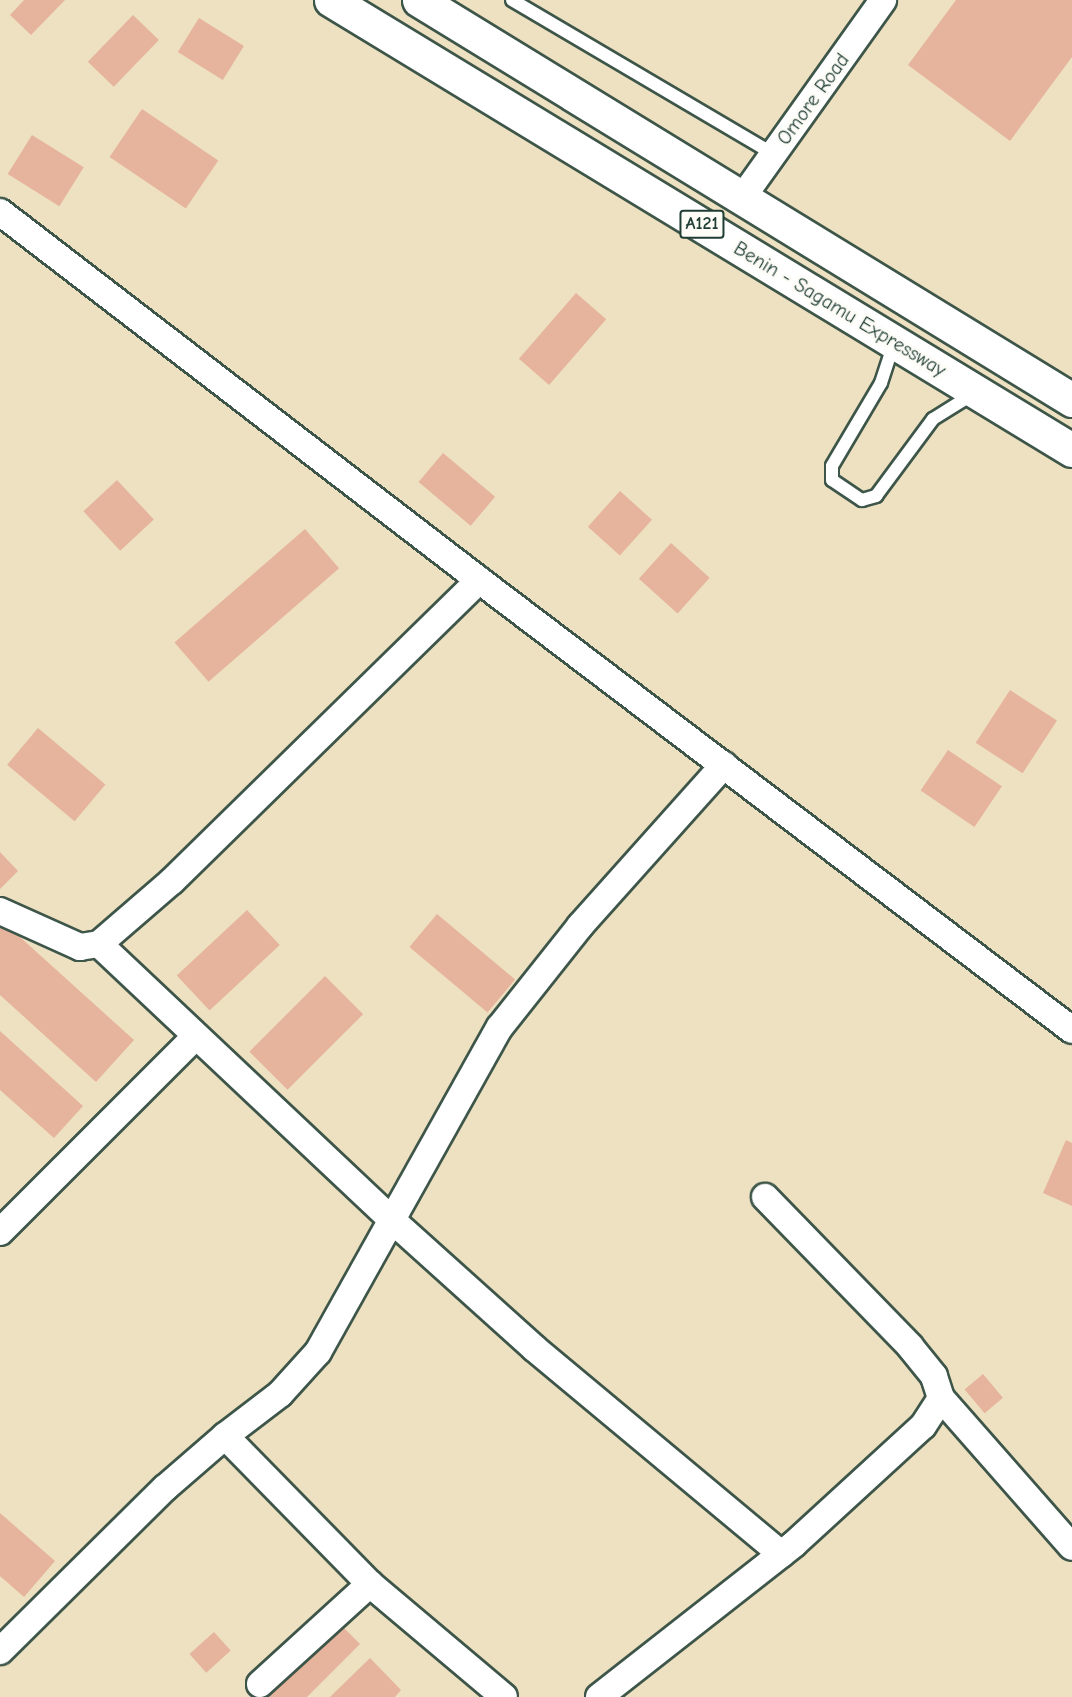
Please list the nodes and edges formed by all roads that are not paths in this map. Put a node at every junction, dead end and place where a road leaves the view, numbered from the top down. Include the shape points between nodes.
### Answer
1 (331, 0) edge
2 (419, 0) edge
3 (512, 0) edge
4 (884, 0) edge
5 (773, 154) junction
6 (742, 198) junction
7 (0, 212) edge
8 (894, 341) junction
9 (976, 392) junction
10 (1072, 400) edge
11 (1072, 450) edge
12 (479, 580) junction
13 (724, 765) junction
14 (0, 911) edge
15 (99, 944) junction
16 (1072, 1030) edge
17 (196, 1036) junction
18 (765, 1197) dead end
19 (392, 1220) junction
20 (0, 1232) edge
21 (941, 1398) junction
22 (225, 1436) junction
23 (1072, 1547) edge
24 (781, 1554) junction
25 (370, 1584) junction
26 (0, 1651) edge
27 (260, 1684) dead end
28 (504, 1697) edge
29 (599, 1697) edge

1 - 8 highway, Benin - Sagamu Expressway / A121
2 - 6 highway, A121
3 - 5 lane
4 - 5 street, Omore Road
5 - 6 street, Omore Road
6 - 10 highway, A121
7 - 12 street
8 - 9 highway, Benin - Sagamu Expressway / A121
8 - 9 lane via 881,383 832,466 832,480 862,500 876,496 933,419
9 - 11 highway, Benin - Sagamu Expressway / A121
12 - 13 street
12 - 15 street via 172,881
13 - 16 street
13 - 19 street via 580,926 500,1028
14 - 15 street via 80,947
15 - 17 street
17 - 19 street
17 - 20 street
18 - 21 street via 910,1346 934,1376
19 - 22 street via 318,1352 280,1394
19 - 24 street via 593,1399
21 - 23 street
21 - 24 street via 923,1426
22 - 25 street
22 - 26 street via 118,1533
24 - 29 street
25 - 27 street
25 - 28 street

